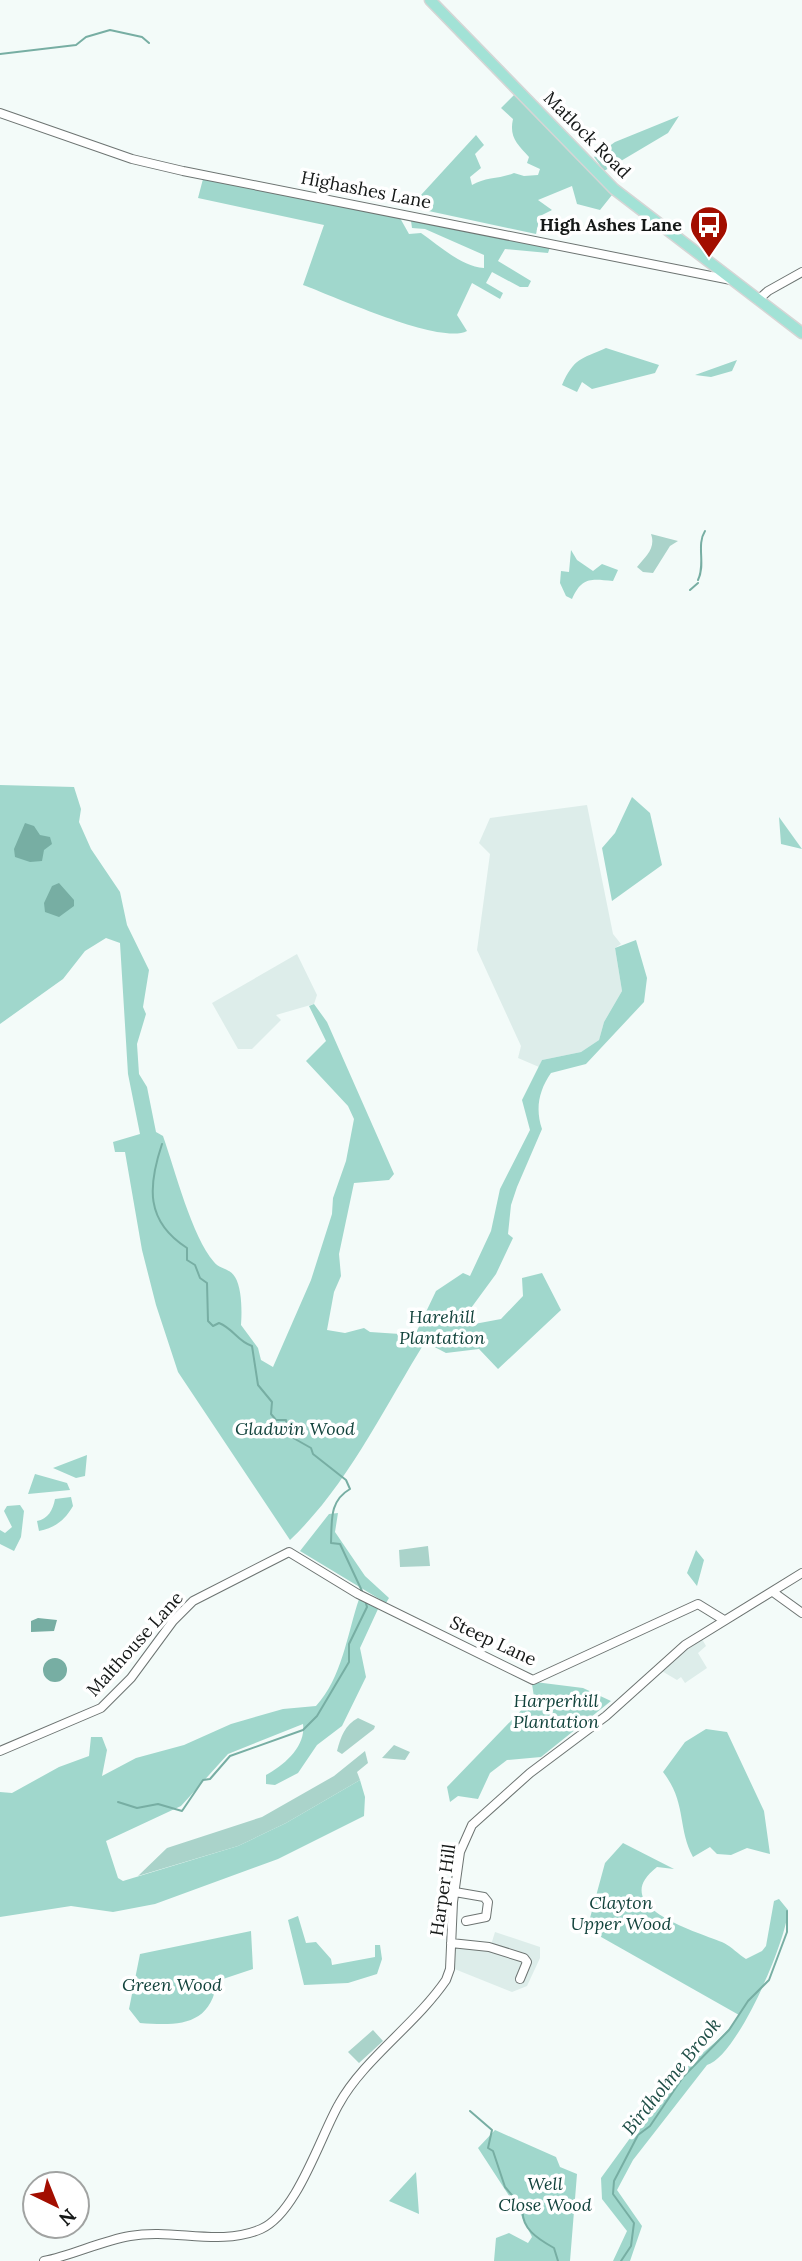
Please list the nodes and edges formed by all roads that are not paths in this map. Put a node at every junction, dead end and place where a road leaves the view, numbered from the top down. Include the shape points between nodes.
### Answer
1 (430, 0) edge
2 (0, 113) edge
3 (802, 272) edge
4 (736, 283) junction
5 (758, 300) junction
6 (802, 332) edge
7 (289, 1552) joint
8 (802, 1573) edge
9 (773, 1592) junction
10 (802, 1613) edge
11 (724, 1620) junction
12 (0, 1751) edge
13 (455, 1892) junction
14 (466, 1921) dead end
15 (451, 1943) junction
16 (520, 1979) dead end
17 (44, 2261) edge

1 - 4 main road, Matlock Road via 614,189
2 - 4 street, Highashes Lane via 132,159 183,171
3 - 5 street
4 - 5 main road, Matlock Road
5 - 6 main road, Matlock Road
7 - 11 street, Steep Lane via 371,1601 533,1680 698,1604
7 - 12 street, Malthouse Lane via 193,1601 101,1708
8 - 9 street, Harper Hill
9 - 10 street
9 - 11 street, Harper Hill
11 - 13 street, Harper Hill via 685,1645 472,1825 460,1852
13 - 14 street via 484,1896 488,1902 486,1917
13 - 15 street, Harper Hill
15 - 16 street via 489,1947 524,1958 527,1962
15 - 17 street, Harper Hill via 450,1969 443,1984 349,2088 292,2197 272,2222 217,2238 129,2236

